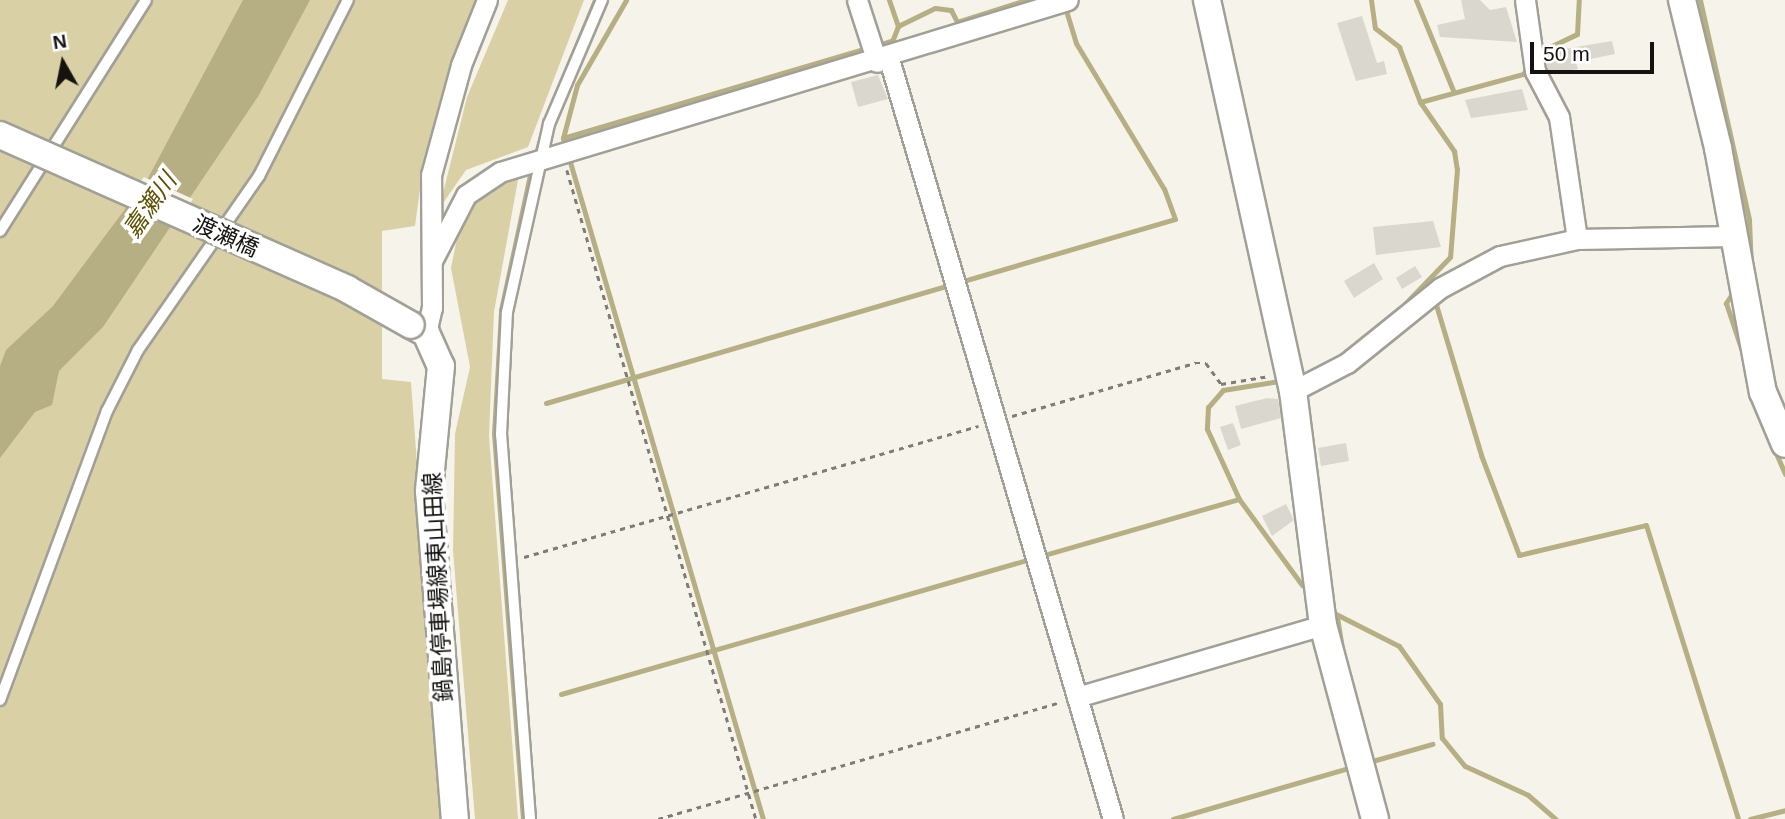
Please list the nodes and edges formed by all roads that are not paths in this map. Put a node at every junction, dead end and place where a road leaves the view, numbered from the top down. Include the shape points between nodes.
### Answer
1 (146, 0) edge
2 (348, 0) edge
3 (487, 0) edge
4 (602, 0) edge
5 (857, 0) edge
6 (1207, 0) edge
7 (1525, 0) edge
8 (1682, 0) edge
9 (1064, 1) edge
10 (882, 54) junction
11 (0, 135) edge
12 (560, 153) junction
13 (0, 231) edge
14 (1734, 236) junction
15 (1577, 239) junction
16 (433, 259) junction
17 (419, 329) junction
18 (1291, 381) junction
19 (1785, 444) edge
20 (1323, 625) junction
21 (1083, 696) junction
22 (0, 700) edge
23 (455, 819) edge
24 (530, 819) edge
25 (1113, 819) edge
26 (1376, 819) edge

1 - 13 lane
2 - 22 lane via 259,176 138,349 119,386
3 - 16 street via 461,65 431,175
4 - 12 lane via 549,124
5 - 10 street
6 - 18 street
7 - 15 street via 1533,64 1559,117
8 - 14 street
9 - 10 street
10 - 12 street
10 - 21 street via 1003,419 1038,560
11 - 17 street, 渡瀬橋, bridge via 347,289
12 - 16 street via 522,164 466,195
12 - 24 lane via 523,220 507,312 501,434
14 - 15 street
14 - 19 street via 1763,392
15 - 18 street via 1500,256 1433,295 1347,363
16 - 17 street
17 - 23 street, 鍋島停車場線東山田線 via 441,366 429,491
18 - 20 street
20 - 21 street
20 - 26 street
21 - 25 street

